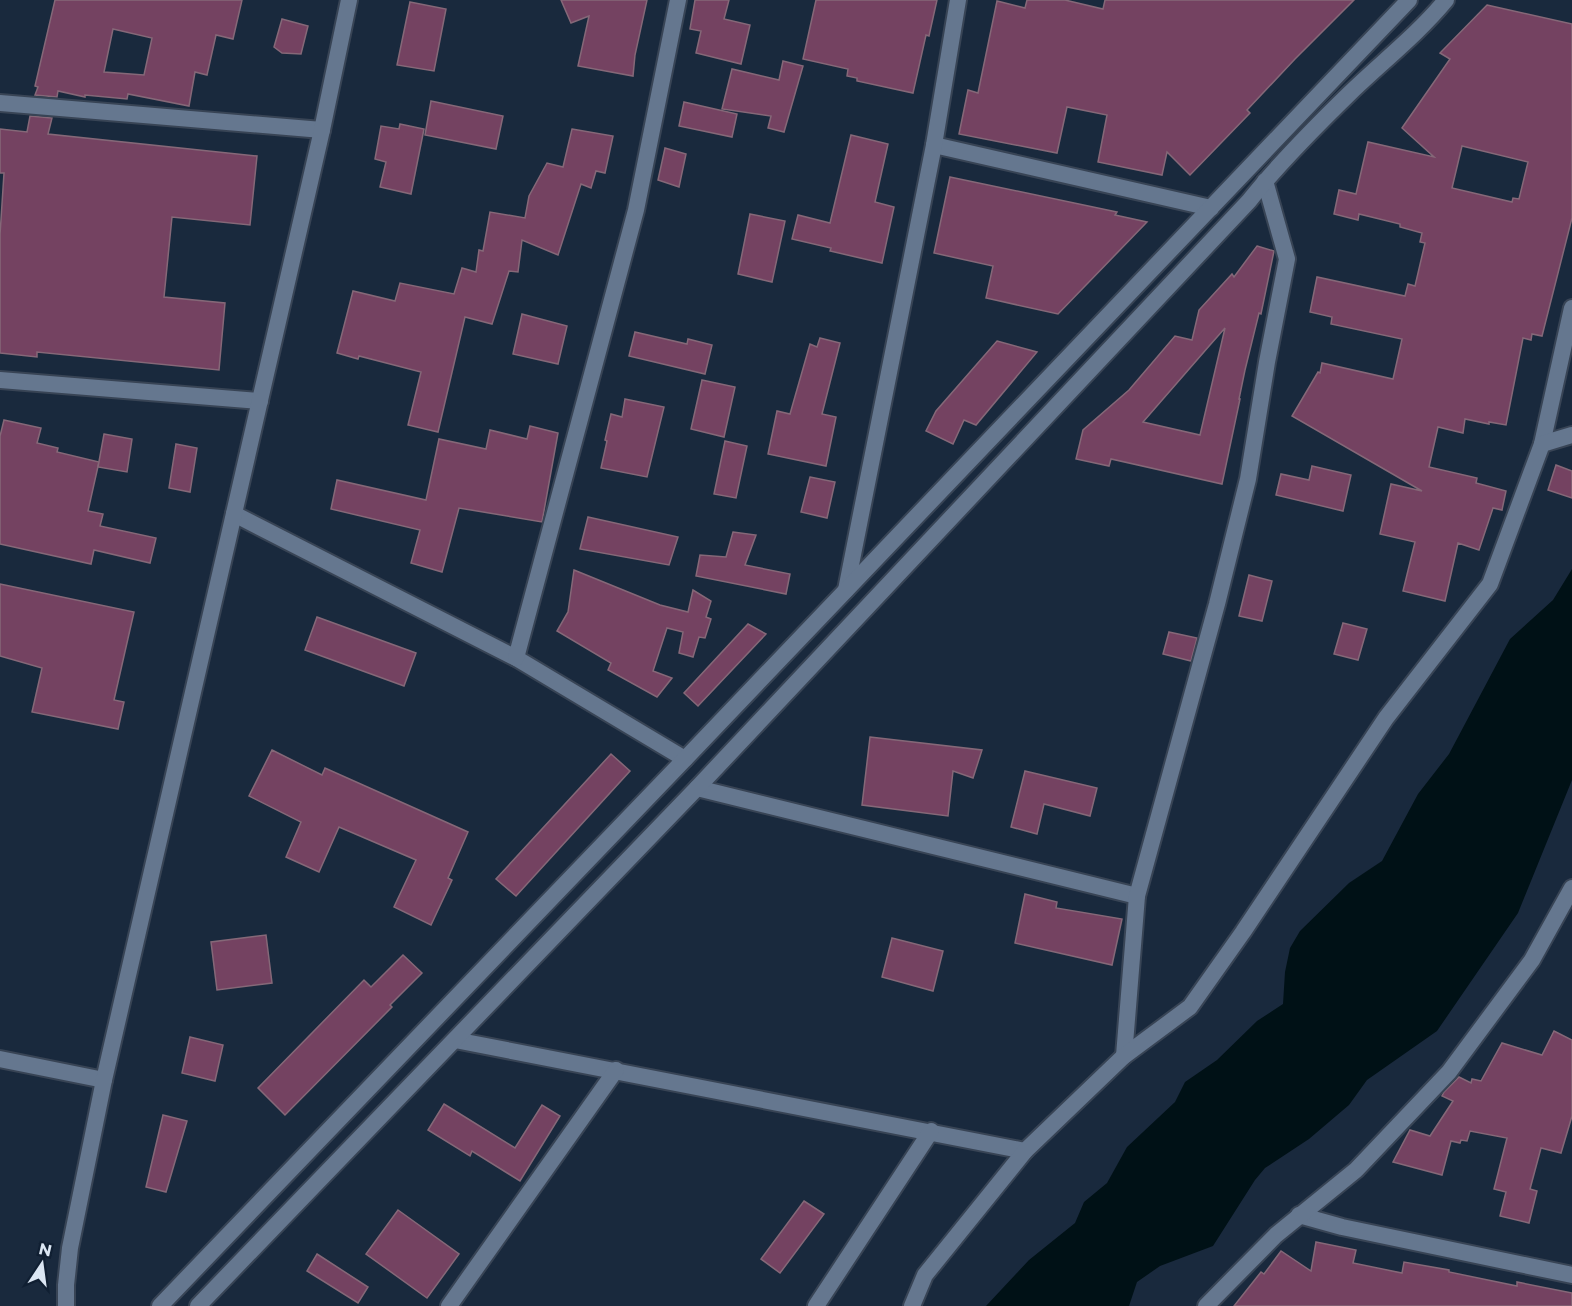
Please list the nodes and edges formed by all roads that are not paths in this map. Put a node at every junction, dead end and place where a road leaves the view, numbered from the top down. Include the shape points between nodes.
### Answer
1 (349, 0) edge
2 (678, 0) edge
3 (958, 0) edge
4 (1409, 0) edge
5 (1446, 0) edge
6 (0, 102) edge
7 (322, 130) junction
8 (934, 145) junction
9 (1265, 181) junction
10 (1211, 208) junction
11 (1572, 308) edge
12 (0, 380) edge
13 (260, 401) junction
14 (1572, 435) edge
15 (1542, 444) junction
16 (234, 514) junction
17 (846, 590) junction
18 (516, 658) junction
19 (685, 759) junction
20 (697, 788) junction
21 (1572, 888) edge
22 (1137, 896) junction
23 (455, 1041) junction
24 (1124, 1056) junction
25 (0, 1059) edge
26 (616, 1070) junction
27 (104, 1080) junction
28 (931, 1131) junction
29 (1025, 1150) junction
30 (1299, 1215) junction
31 (1572, 1275) edge
32 (66, 1306) edge
33 (160, 1306) edge
34 (198, 1306) edge
35 (449, 1306) edge
36 (816, 1306) edge
37 (912, 1306) edge
38 (1206, 1306) edge

1 - 7 street
2 - 18 street via 636,210
3 - 8 street
4 - 10 street
5 - 9 street
6 - 7 street
7 - 13 street
8 - 10 street
8 - 17 street
9 - 20 street
9 - 22 street via 1287,260 1248,479
10 - 17 street
11 - 15 street
12 - 13 street
13 - 16 street
14 - 15 street
15 - 24 street via 1490,584 1386,718 1191,1007
16 - 18 street
16 - 27 street
17 - 19 street
18 - 19 street
19 - 33 street
20 - 22 street
20 - 23 street
21 - 30 street via 1532,960 1449,1072 1356,1170
22 - 24 street
23 - 26 street
23 - 34 street
24 - 29 street
25 - 27 street
26 - 28 street
26 - 35 street
27 - 32 street via 70,1248
28 - 29 street
28 - 36 street
29 - 37 street via 926,1275
30 - 31 street
30 - 38 street

